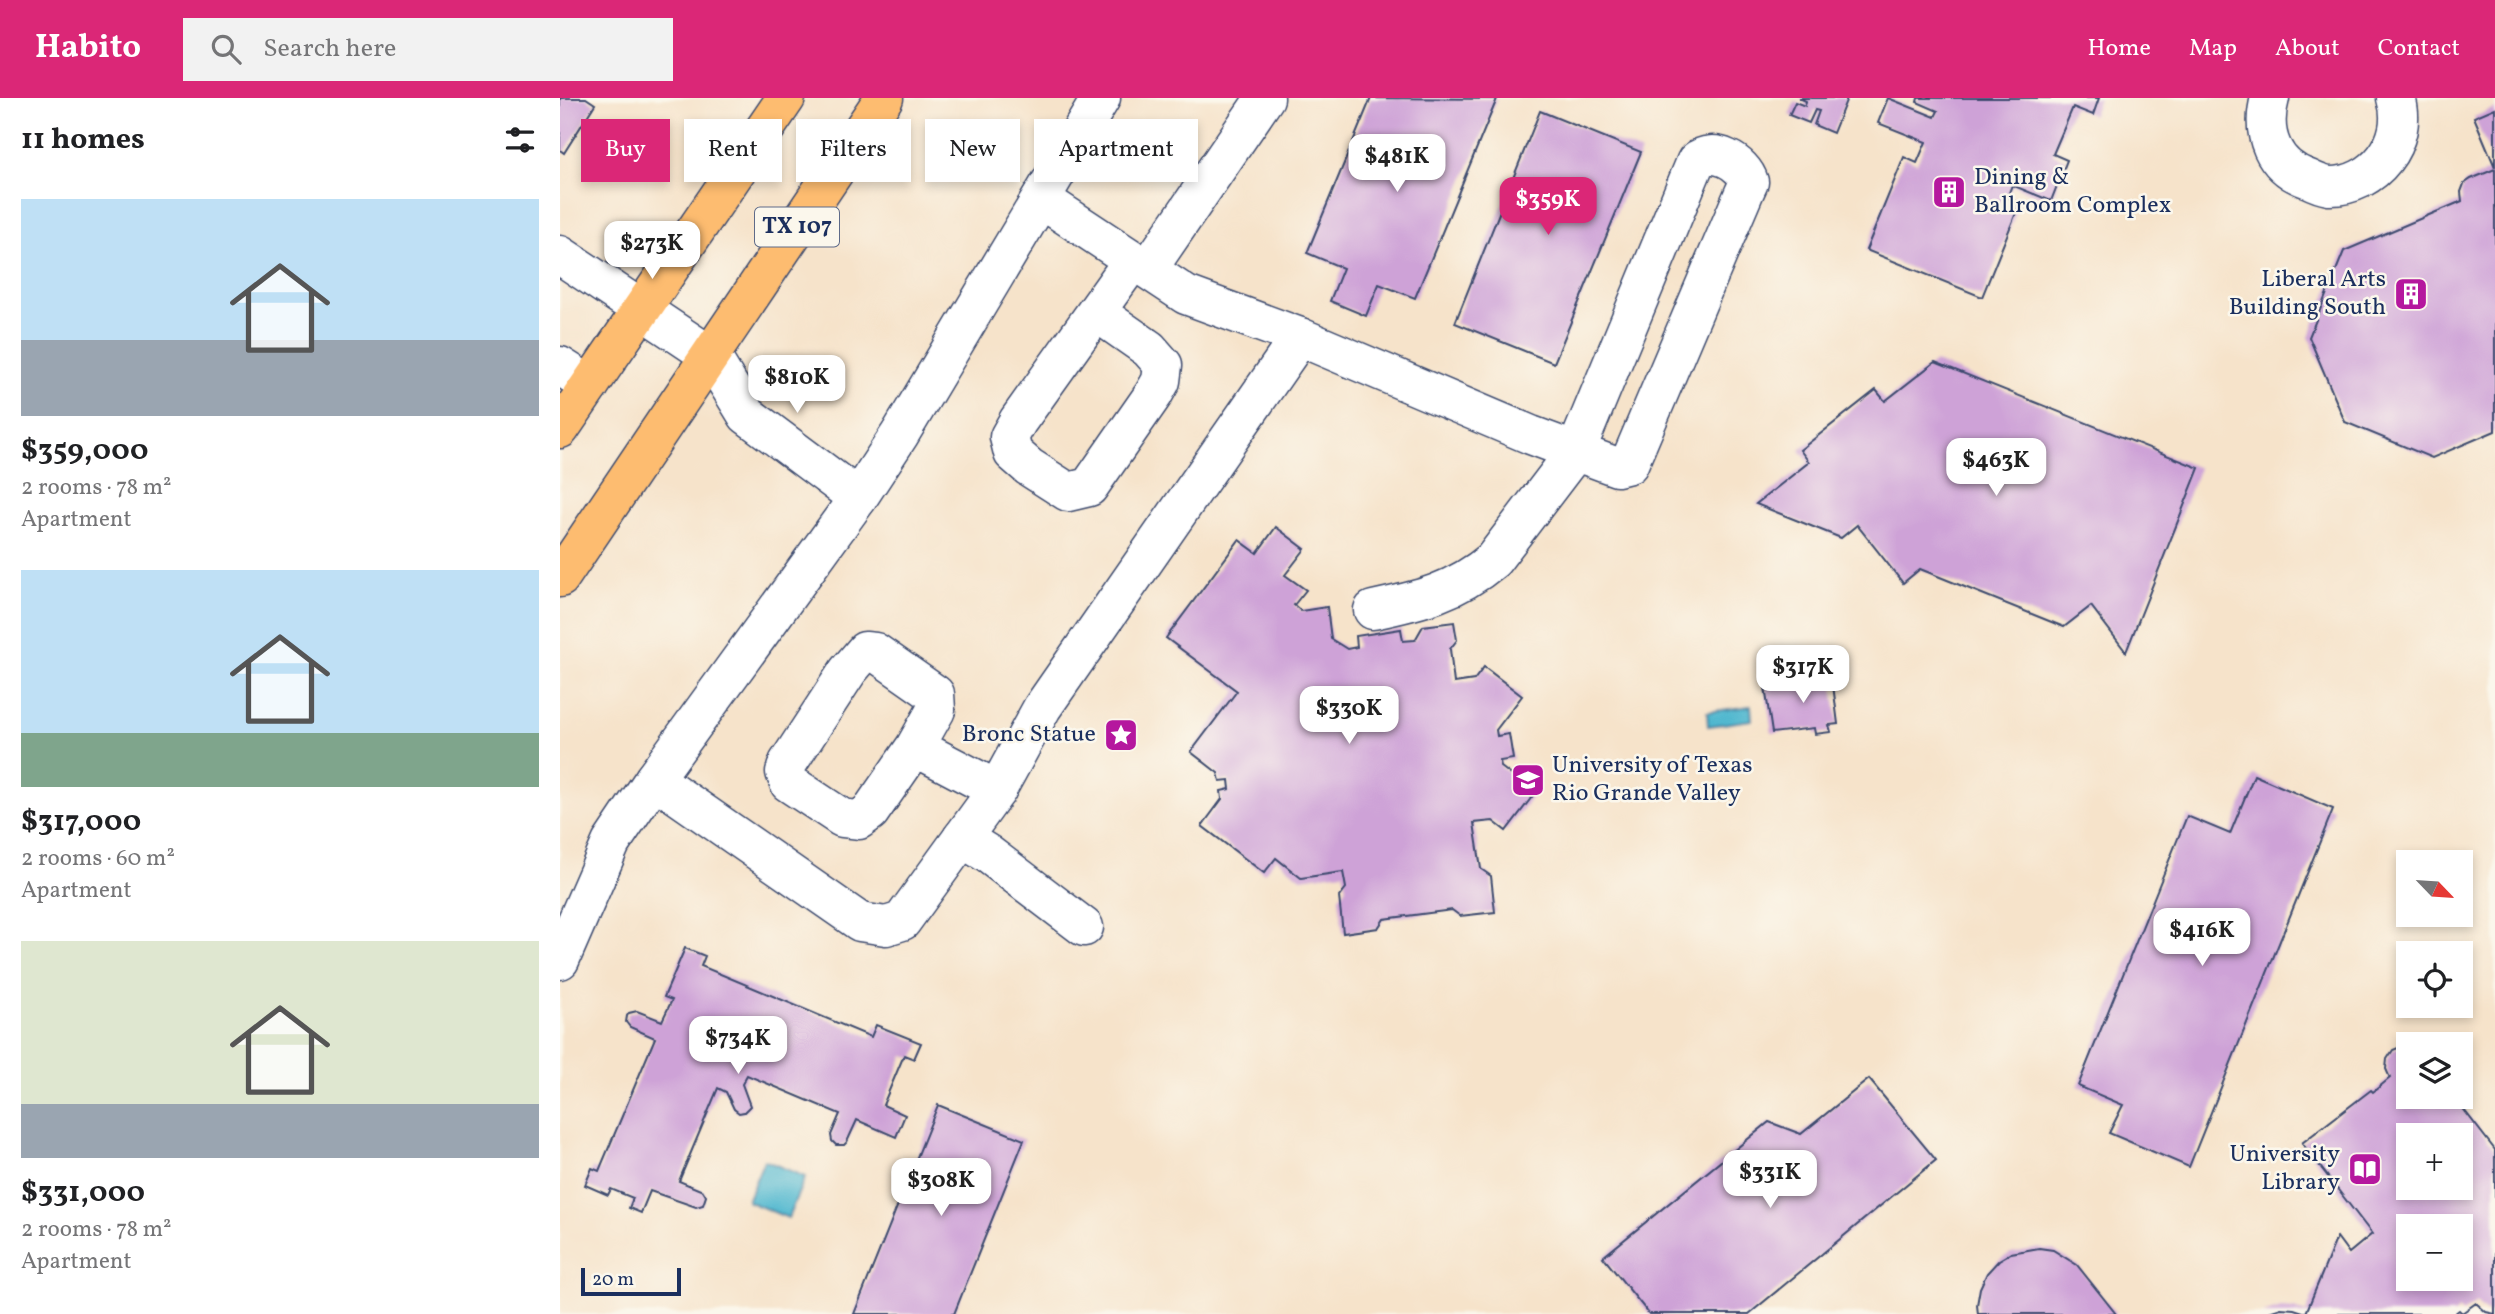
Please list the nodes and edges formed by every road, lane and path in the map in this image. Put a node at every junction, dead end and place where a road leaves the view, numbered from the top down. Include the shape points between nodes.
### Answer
1 (786, 98) edge
2 (884, 98) edge
3 (1101, 98) edge
4 (1265, 98) edge
5 (2270, 98) edge
6 (2396, 98) edge
7 (1041, 199) junction
8 (560, 255) edge
9 (1141, 265) junction
10 (642, 310) junction
11 (1096, 312) junction
12 (1300, 337) junction
13 (711, 356) junction
14 (575, 375) edge
15 (560, 429) edge
16 (1576, 451) junction
17 (858, 498) junction
18 (560, 578) edge
19 (1373, 610) dead end
20 (915, 747) dead end
21 (654, 779) junction
22 (997, 790) junction
23 (962, 838) junction
24 (1084, 927) dead end
25 (560, 960) edge

1 - 10 main road, TX 107
2 - 13 main road, TX 107
3 - 7 street
4 - 9 street
5 - 6 street via 2265,117 2278,158 2295,174 2328,186 2367,176 2385,160 2399,125
7 - 9 street
7 - 17 street
8 - 10 street
9 - 11 street
9 - 12 street via 1186,295
10 - 13 street
10 - 14 main road, TX 107
11 - 11 street via 1009,437 1013,453 1068,492 1089,487 1161,381 1163,365 1149,349
12 - 16 street
12 - 22 street via 1042,708
13 - 17 street via 747,415
13 - 18 main road, TX 107
14 - 15 main road, TX 107
16 - 16 street via 1616,467 1629,464 1749,181 1741,167 1713,153 1696,161
16 - 19 street via 1493,560 1476,575 1434,595
17 - 21 street
20 - 22 street
21 - 23 street via 860,922 886,926 902,921
21 - 25 street via 611,843
22 - 23 street
23 - 24 street

